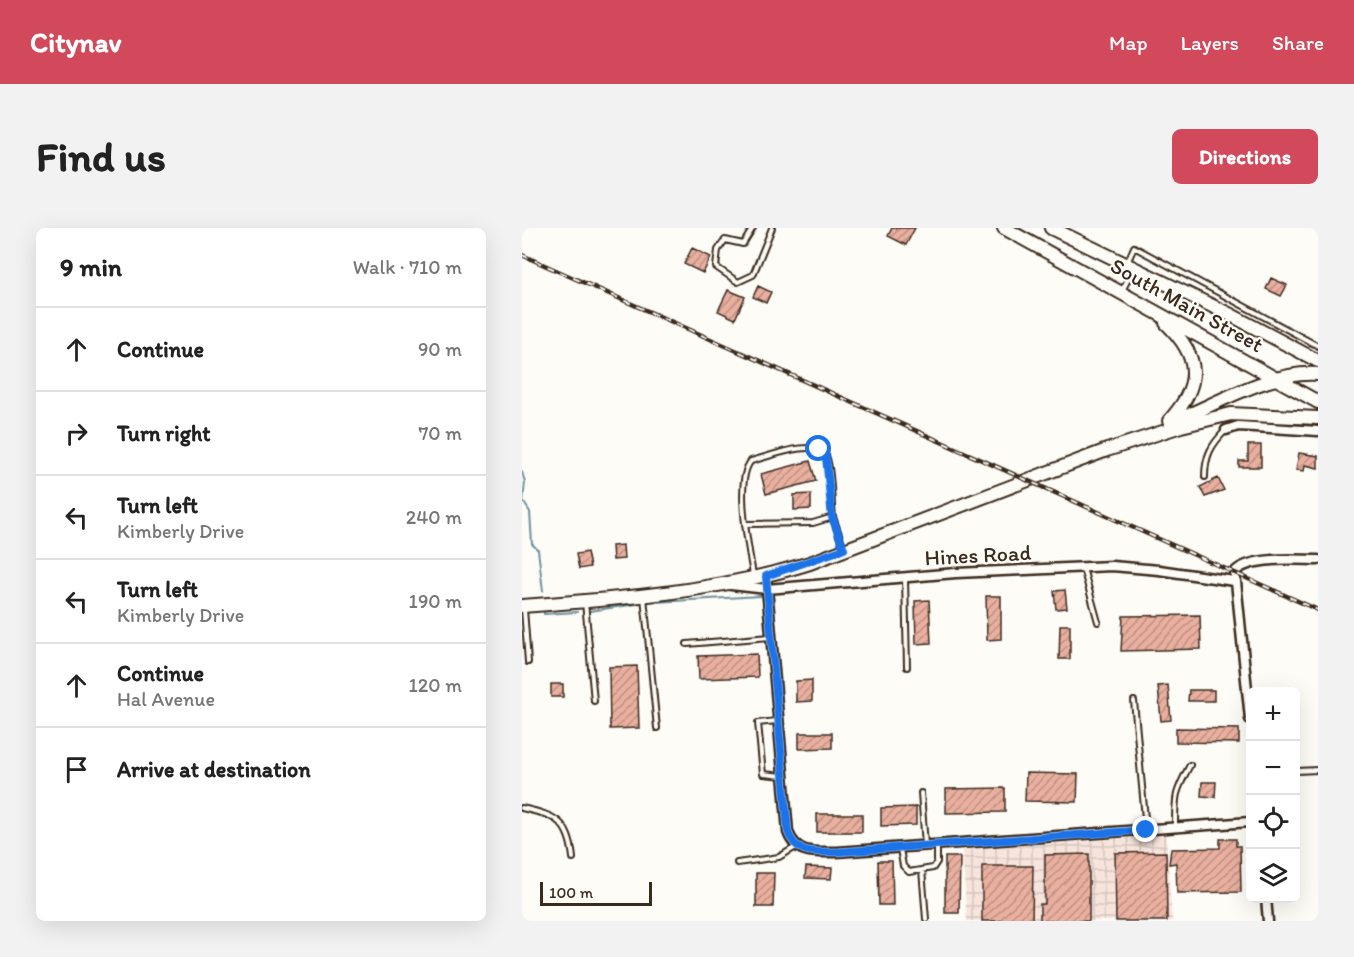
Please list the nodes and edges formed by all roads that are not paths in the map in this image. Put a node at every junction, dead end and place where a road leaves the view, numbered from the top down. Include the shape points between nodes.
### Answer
1 (753, 228) edge
2 (772, 228) edge
3 (1004, 228) edge
4 (1051, 228) edge
5 (1130, 266) junction
6 (1121, 293) junction
7 (1152, 310) junction
8 (1318, 346) edge
9 (1318, 361) edge
10 (1318, 374) edge
11 (1276, 379) junction
12 (1318, 402) edge
13 (1318, 418) edge
14 (1165, 425) junction
15 (1226, 430) joint
16 (1318, 431) edge
17 (1107, 450) junction
18 (1205, 477) dead end
19 (832, 517) junction
20 (746, 524) junction
21 (844, 549) junction
22 (1318, 560) edge
23 (1082, 567) junction
24 (905, 578) junction
25 (1234, 581) junction
26 (760, 583) junction
27 (644, 597) junction
28 (585, 601) junction
29 (523, 606) edge
30 (1098, 622) dead end
31 (771, 637) junction
32 (687, 644) dead end
33 (528, 662) dead end
34 (907, 667) dead end
35 (1247, 687) edge
36 (594, 701) dead end
37 (1134, 701) dead end
38 (778, 721) junction
39 (657, 728) dead end
40 (1190, 765) dead end
41 (1318, 770) edge
42 (1300, 771) edge
43 (783, 776) junction
44 (921, 793) dead end
45 (522, 808) edge
46 (1246, 822) edge
47 (1175, 827) junction
48 (1146, 830) junction
49 (937, 845) junction
50 (925, 846) junction
51 (796, 847) junction
52 (900, 848) junction
53 (573, 858) dead end
54 (737, 863) dead end
55 (922, 870) junction
56 (1266, 903) edge
57 (926, 919) dead end
58 (1268, 921) edge

1 - 2 lane via 743,244 725,240 718,250 716,267 738,282 753,275
3 - 6 main road, South Main Street
4 - 5 main road, South Main Street
5 - 6 lane
5 - 8 lane via 1134,247
5 - 9 main road, South Main Street
6 - 7 main road, South Main Street
7 - 11 main road, South Main Street
7 - 14 main road via 1185,344 1193,368 1187,398
10 - 11 main road
11 - 12 main road, South Main Street
11 - 14 main road
13 - 17 main road via 1231,414
14 - 17 main road
15 - 16 street via 1248,426
15 - 18 lane via 1205,459
17 - 21 main road
19 - 20 lane via 813,523
19 - 20 lane via 826,457 809,446 751,461 746,467
19 - 21 lane
20 - 26 lane
21 - 26 main road
22 - 25 street via 1244,564 1235,572
23 - 24 street, Hines Road
23 - 25 street, Hines Road via 1140,568
23 - 30 lane
24 - 26 street, Hines Road
24 - 34 lane
25 - 35 street
26 - 27 main road
26 - 31 street
27 - 28 main road
27 - 39 lane
28 - 29 main road
28 - 36 lane
29 - 33 lane
31 - 32 lane
31 - 38 street
37 - 48 lane
38 - 43 street
38 - 43 lane via 758,723 763,774
40 - 47 lane via 1175,798
41 - 42 lane
43 - 51 street via 788,832
44 - 50 lane
45 - 53 lane via 565,825
46 - 47 street
47 - 48 street
48 - 49 street
49 - 50 street
49 - 55 lane via 937,862 933,868
50 - 52 street
51 - 52 street via 813,852
51 - 54 lane via 779,857
52 - 55 lane via 903,866 909,872
55 - 57 lane
56 - 58 street

